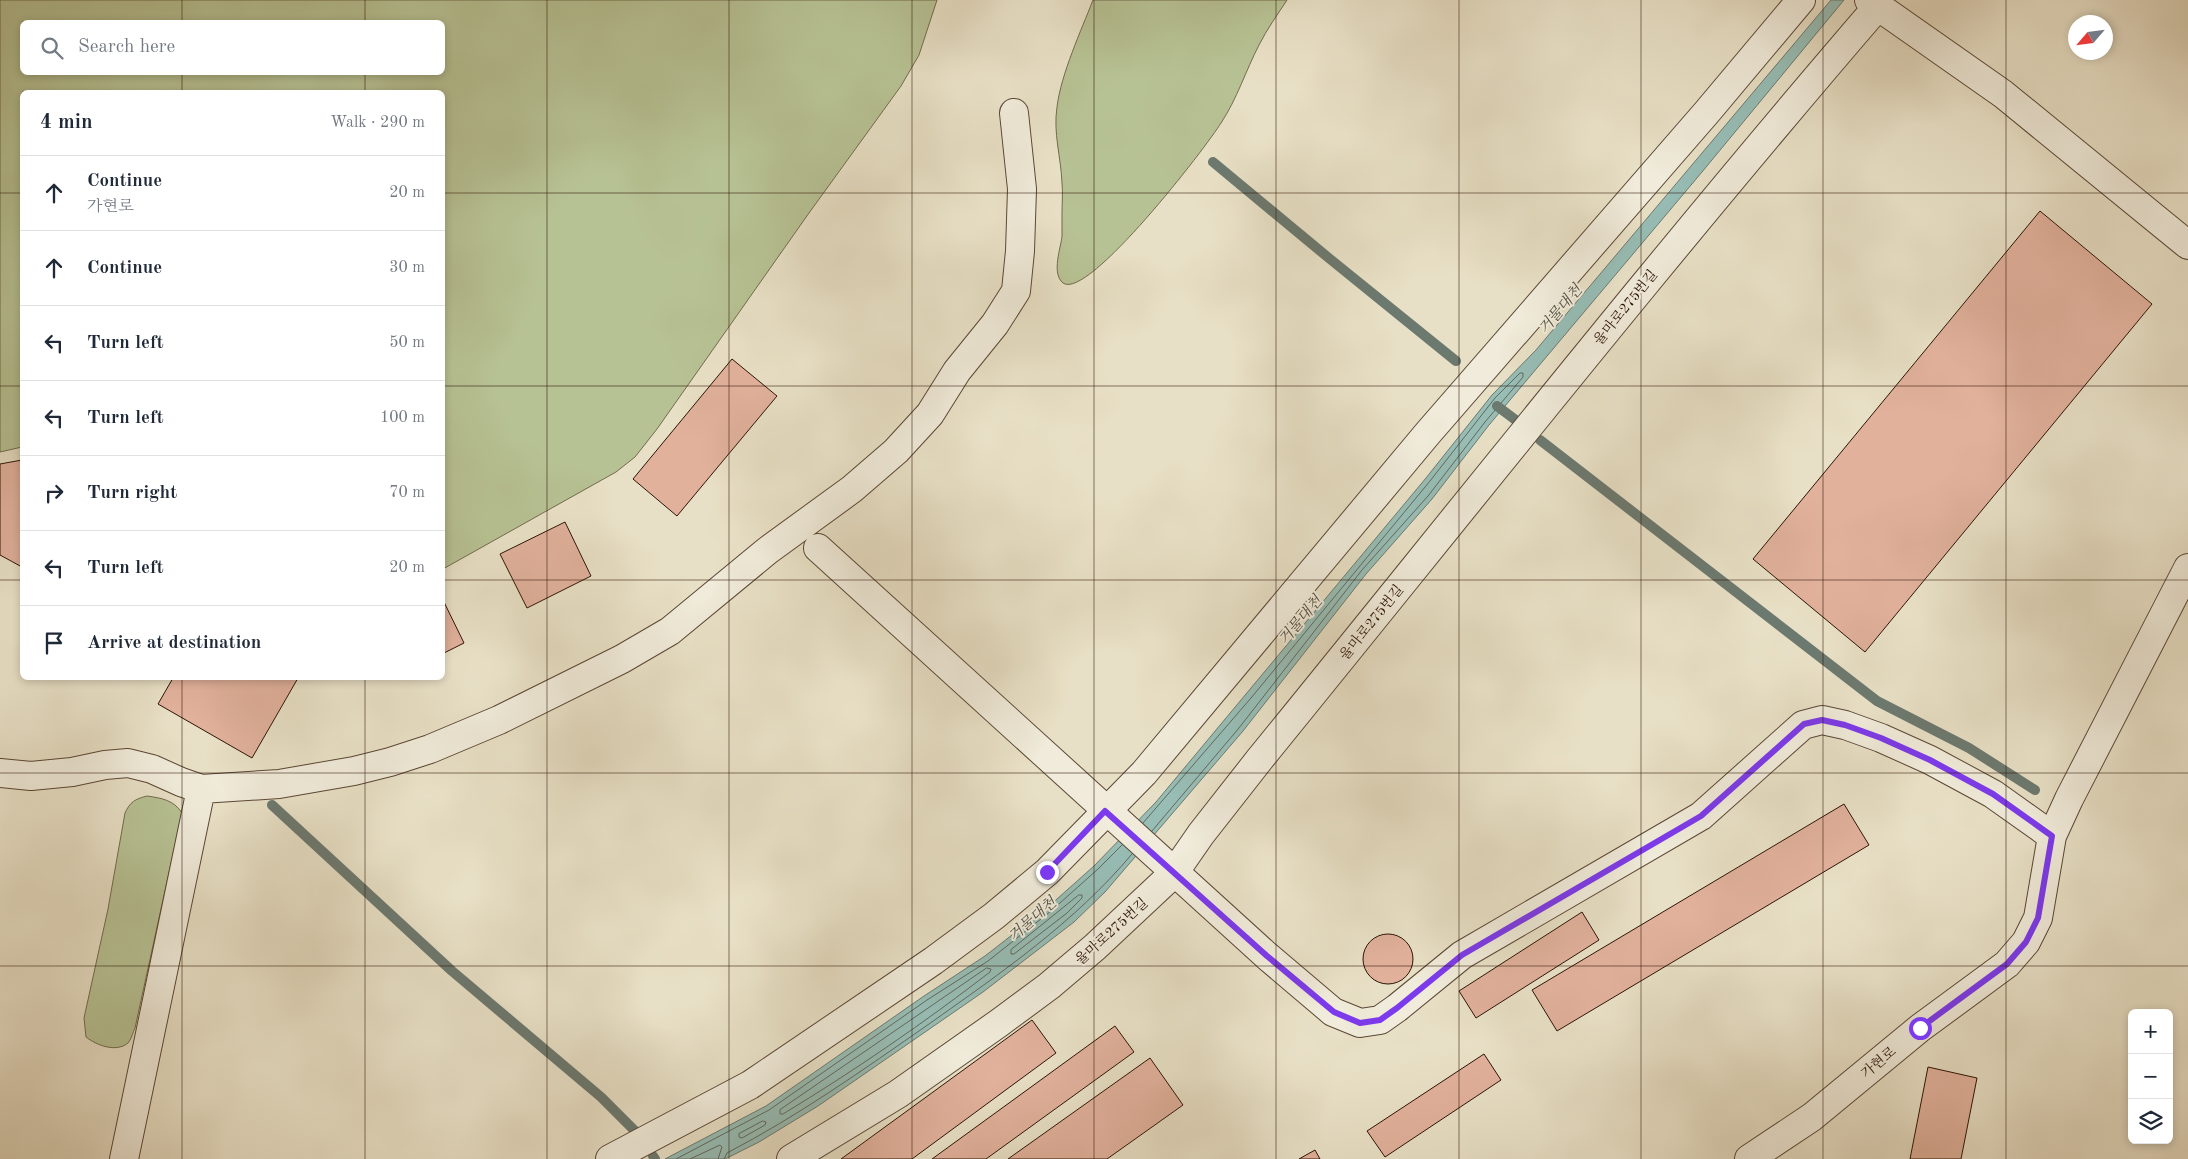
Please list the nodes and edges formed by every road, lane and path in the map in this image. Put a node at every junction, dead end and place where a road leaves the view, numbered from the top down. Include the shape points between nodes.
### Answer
1 (1801, 0) edge
2 (1874, 3) edge
3 (1014, 113) dead end
4 (2188, 245) edge
5 (818, 548) dead end
6 (2188, 568) edge
7 (0, 772) edge
8 (202, 789) junction
9 (1105, 811) junction
10 (2052, 836) junction
11 (1174, 873) junction
12 (124, 1159) edge
13 (610, 1159) edge
14 (791, 1159) edge
15 (1749, 1159) edge

1 - 9 lane via 1428,432 1144,773
2 - 4 lane via 2003,94
2 - 11 lane, 율마로275번길 via 1259,760
3 - 8 lane via 1022,190 1016,291 996,324 957,371 930,414 896,451 852,489 767,551 670,631 622,659 499,720 430,749 354,771 280,784
5 - 9 lane
6 - 10 lane, 가현로
7 - 8 lane via 31,776 128,762
8 - 12 lane
9 - 11 lane
9 - 13 lane via 1047,872 932,961 750,1085
10 - 11 lane via 1993,794 1930,760 1845,725 1822,720 1804,724 1701,816 1462,955 1380,1020 1360,1023 1334,1012
10 - 15 lane, 가현로 via 2038,918 2026,942 2007,964 1920,1028 1812,1117
11 - 14 lane, 율마로275번길 via 1095,947 1014,1012 898,1094

